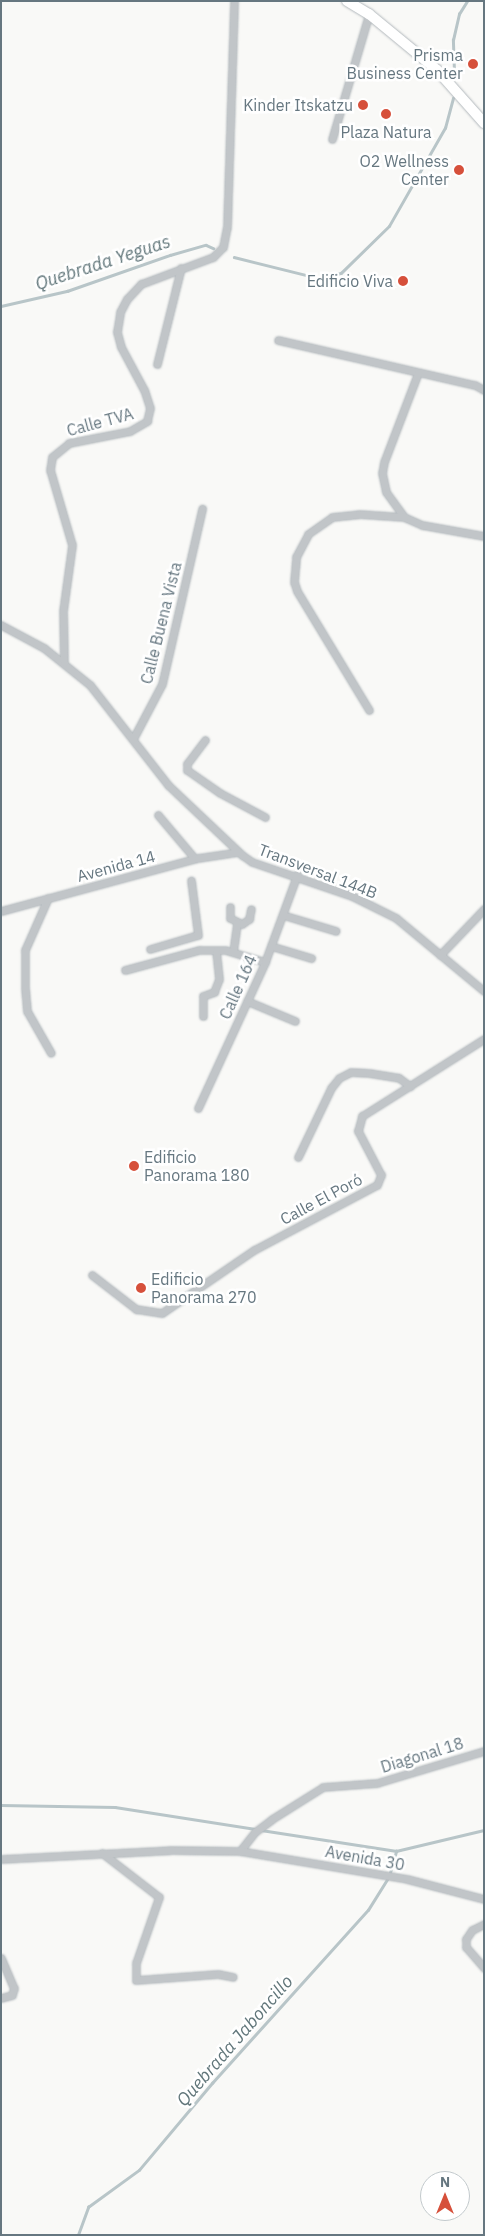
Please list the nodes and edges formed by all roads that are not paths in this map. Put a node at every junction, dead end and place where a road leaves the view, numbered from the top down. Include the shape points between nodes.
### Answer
1 (234, 1) edge
2 (346, 1) edge
3 (369, 14) junction
4 (484, 123) edge
5 (332, 139) dead end
6 (181, 268) junction
7 (278, 340) dead end
8 (157, 364) dead end
9 (418, 374) junction
10 (484, 390) edge
11 (202, 509) dead end
12 (404, 517) junction
13 (484, 536) edge
14 (1, 625) edge
15 (64, 662) junction
16 (369, 710) dead end
17 (133, 739) junction
18 (205, 740) dead end
19 (158, 815) dead end
20 (265, 816) dead end
21 (238, 852) junction
22 (195, 859) junction
23 (297, 875) junction
24 (191, 880) dead end
25 (48, 898) junction
26 (230, 907) dead end
27 (251, 909) dead end
28 (484, 909) edge
29 (1, 911) edge
30 (283, 915) junction
31 (237, 923) junction
32 (336, 932) dead end
33 (271, 946) junction
34 (216, 950) junction
35 (233, 952) junction
36 (440, 955) junction
37 (311, 958) dead end
38 (160, 960) junction
39 (265, 962) junction
40 (125, 970) dead end
41 (484, 991) edge
42 (247, 1001) junction
43 (203, 1016) dead end
44 (295, 1021) dead end
45 (484, 1039) edge
46 (51, 1053) dead end
47 (410, 1086) junction
48 (198, 1108) dead end
49 (298, 1157) dead end
50 (92, 1275) dead end
51 (484, 1751) edge
52 (240, 1851) junction
53 (102, 1853) junction
54 (1, 1859) edge
55 (484, 1898) edge
56 (484, 1924) edge
57 (1, 1958) edge
58 (484, 1968) edge
59 (233, 1977) dead end
60 (1, 1998) edge

1 - 6 street, Calle TVA via 225,242 213,257
2 - 3 main road
3 - 4 main road via 437,70
3 - 5 street
6 - 8 street
6 - 15 street, Calle TVA via 141,284 120,312 117,332 121,347 144,390 150,408 147,421 130,431 69,443 52,457 50,470 72,545 63,611
7 - 9 street
9 - 10 street via 475,385
9 - 12 street via 382,473 386,492
11 - 17 street, Calle Buena Vista via 162,684
12 - 13 street via 422,524
12 - 16 street via 359,514 332,517 308,534 296,557 294,582 297,591
14 - 15 street, Transversal 144B
15 - 17 street, Transversal 144B via 90,685
17 - 21 street, Transversal 144B via 168,785
18 - 20 street via 187,764 187,770 220,793
19 - 22 street
21 - 22 street, Avenida 14
21 - 23 street, Transversal 144B via 252,862
22 - 25 street, Avenida 14
23 - 30 street, Calle 164
23 - 36 street, Transversal 144B via 396,918
24 - 38 street via 198,935 154,948
25 - 29 street, Avenida 14
25 - 46 street via 25,950 25,988 27,1011
26 - 31 street via 230,918
27 - 31 street via 246,922
28 - 36 street
30 - 32 street
30 - 33 street, Calle 164
31 - 35 street
33 - 37 street
33 - 39 street, Calle 164
34 - 35 street
34 - 38 street via 183,953
34 - 43 street via 219,979 214,992 203,996
35 - 39 street
36 - 41 street, Transversal 144B
38 - 40 street
39 - 42 street, Calle 164
42 - 44 street
42 - 48 street, Calle 164
45 - 47 street, Calle El Poró
47 - 49 street via 399,1078 369,1073 351,1072 339,1078 330,1088
47 - 50 street, Calle El Poró via 359,1120 358,1131 381,1175 377,1186 254,1250 162,1312 136,1309
51 - 52 street, Diagonal 18 via 377,1783 323,1787 258,1829
52 - 53 street, Avenida 30
52 - 55 street, Avenida 30 via 407,1879
53 - 54 street, Avenida 30
53 - 59 street via 159,1897 136,1963 136,1980 218,1974
56 - 58 street via 472,1930 466,1939 466,1947
57 - 60 street via 14,1988 12,1995

